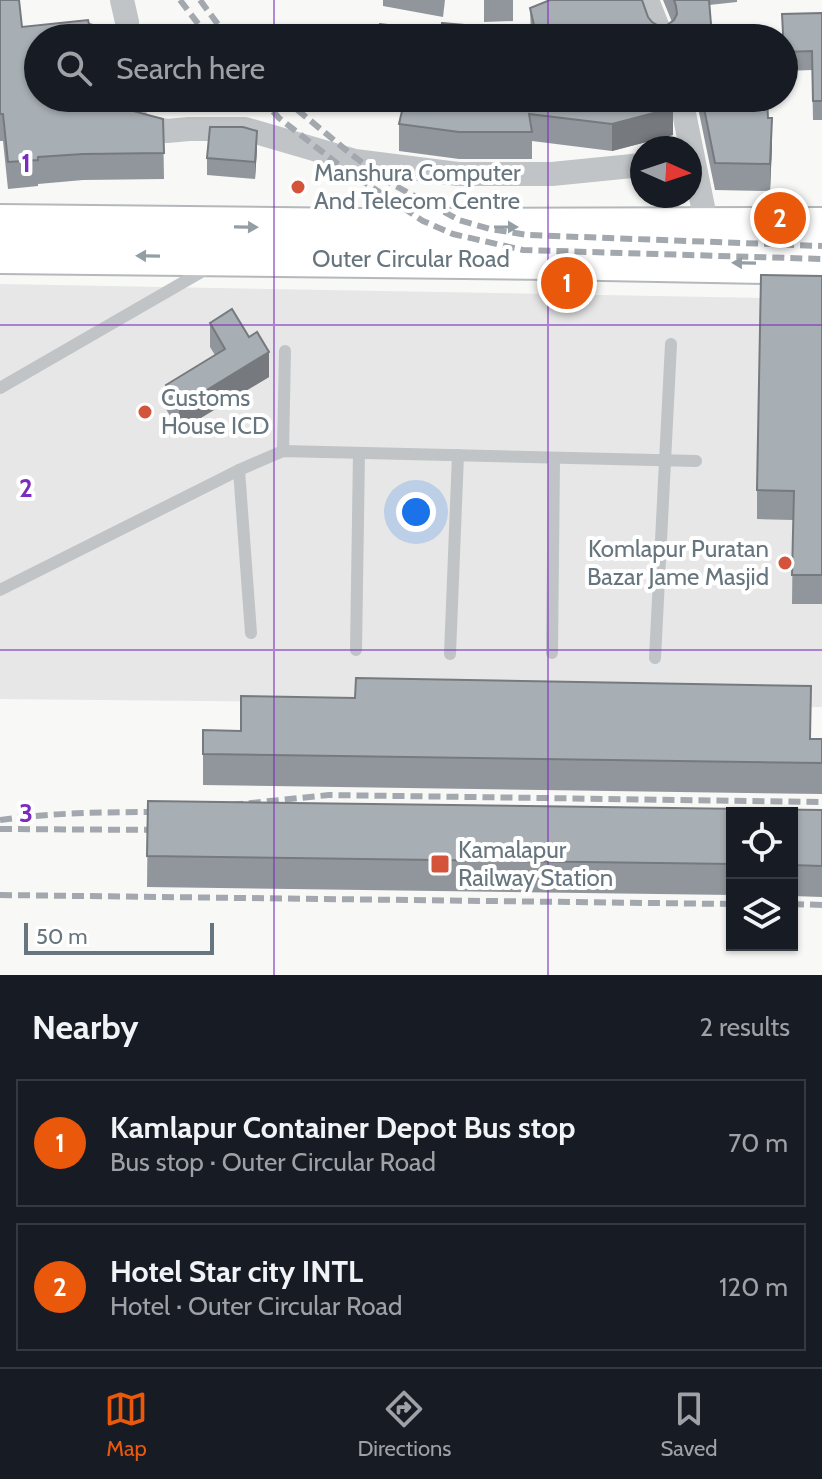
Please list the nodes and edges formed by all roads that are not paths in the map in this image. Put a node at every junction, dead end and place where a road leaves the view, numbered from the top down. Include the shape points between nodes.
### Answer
1 (122, 0) edge
2 (647, 0) edge
3 (127, 24) edge
4 (656, 24) edge
5 (134, 112) edge
6 (684, 112) edge
7 (688, 136) edge
8 (630, 166) edge
9 (702, 204) edge
10 (0, 224) edge
11 (707, 227) junction
12 (822, 227) edge
13 (0, 254) edge
14 (228, 257) junction
15 (822, 265) edge
16 (671, 344) dead end
17 (285, 351) dead end
18 (0, 388) edge
19 (283, 451) junction
20 (359, 453) junction
21 (458, 455) junction
22 (554, 458) junction
23 (665, 460) junction
24 (696, 461) dead end
25 (239, 470) junction
26 (0, 590) edge
27 (251, 633) dead end
28 (356, 650) dead end
29 (552, 653) dead end
30 (450, 654) dead end
31 (655, 658) dead end

1 - 3 street
2 - 4 street
5 - 8 street via 138,125 167,131 245,129 355,161 458,174 552,174
6 - 7 street
9 - 11 street
10 -> 11 main road, Outer Circular Road
11 - 12 main road, Outer Circular Road
14 -> 13 main road, Outer Circular Road
15 -> 14 main road, Outer Circular Road
14 - 18 lane
16 - 23 lane
17 - 19 lane
19 - 20 lane
19 - 25 lane
20 - 21 lane
20 - 28 lane
21 - 22 lane
21 - 30 lane
22 - 23 lane
22 - 29 lane
23 - 24 lane
23 - 31 lane
25 - 26 lane
25 - 27 lane

